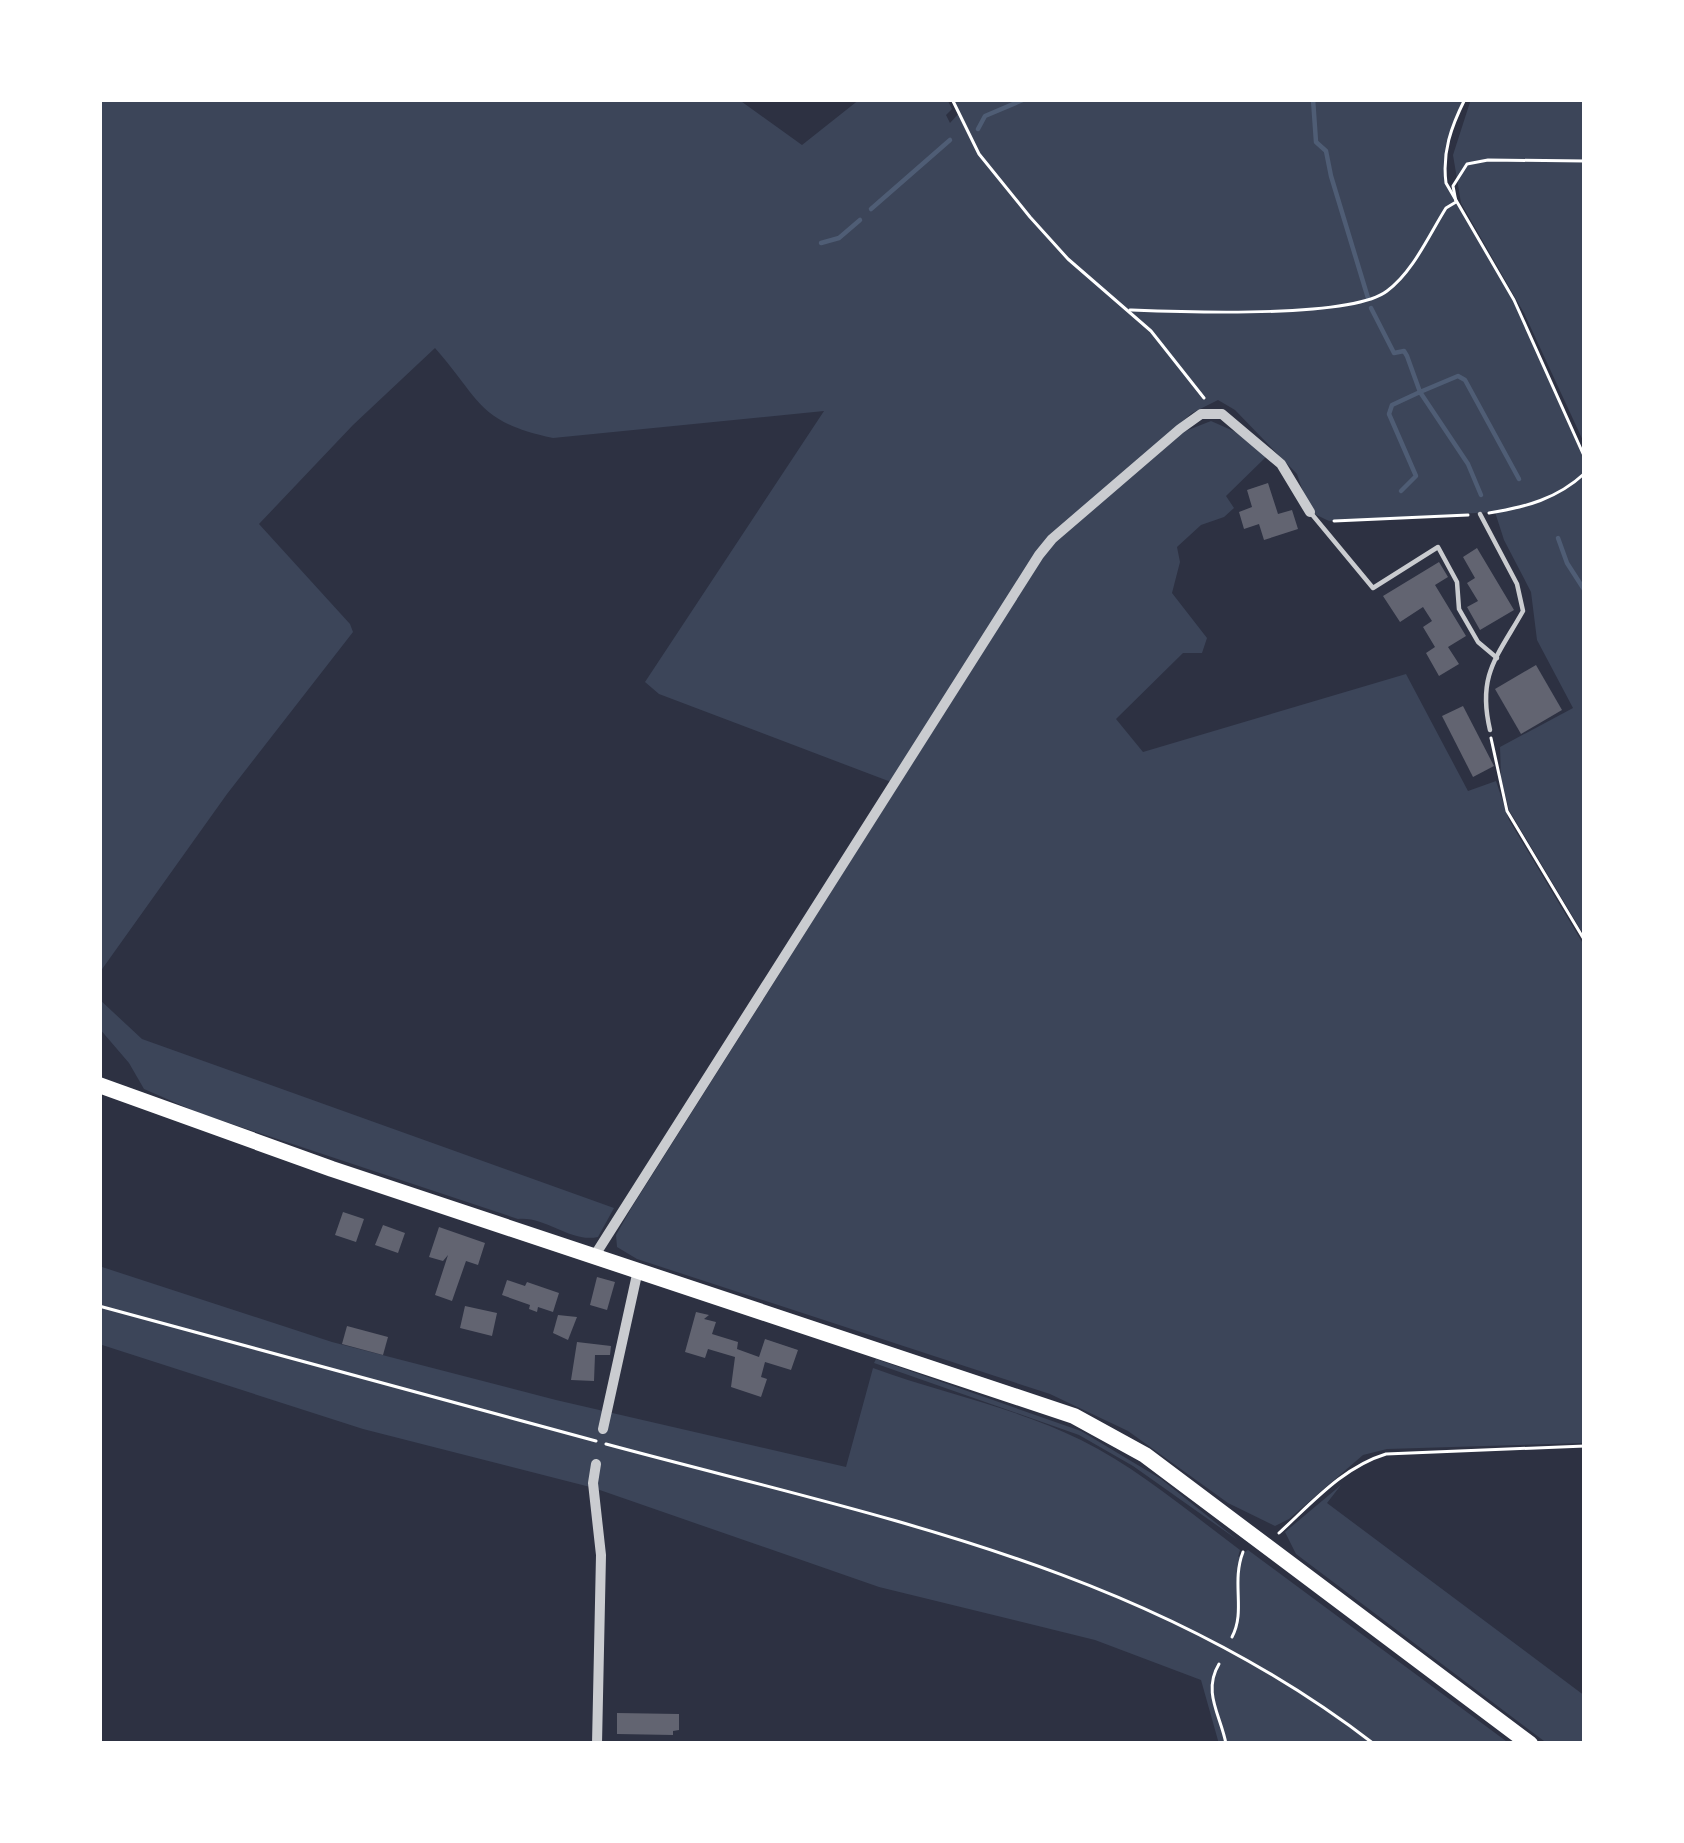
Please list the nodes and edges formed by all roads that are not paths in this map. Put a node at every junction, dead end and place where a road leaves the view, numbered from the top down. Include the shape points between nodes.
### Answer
1 (1310, 512) joint
2 (1480, 514) road end
3 (1497, 658) junction
4 (1490, 730) road end
5 (99, 1085) edge
6 (595, 1255) junction
7 (638, 1270) junction
8 (603, 1429) dead end
9 (596, 1464) dead end
10 (597, 1744) edge
11 (1530, 1744) edge

1 - 3 lane via 1373,588 1438,547 1457,582 1460,609
1 - 6 street via 1281,464 1222,414 1210,413 1180,429 1063,530 1039,555
2 - 3 lane via 1523,610
3 - 4 lane via 1485,680
5 - 6 main road
6 - 7 main road
7 - 8 street
7 - 11 main road via 1074,1417 1145,1454
9 - 10 street

